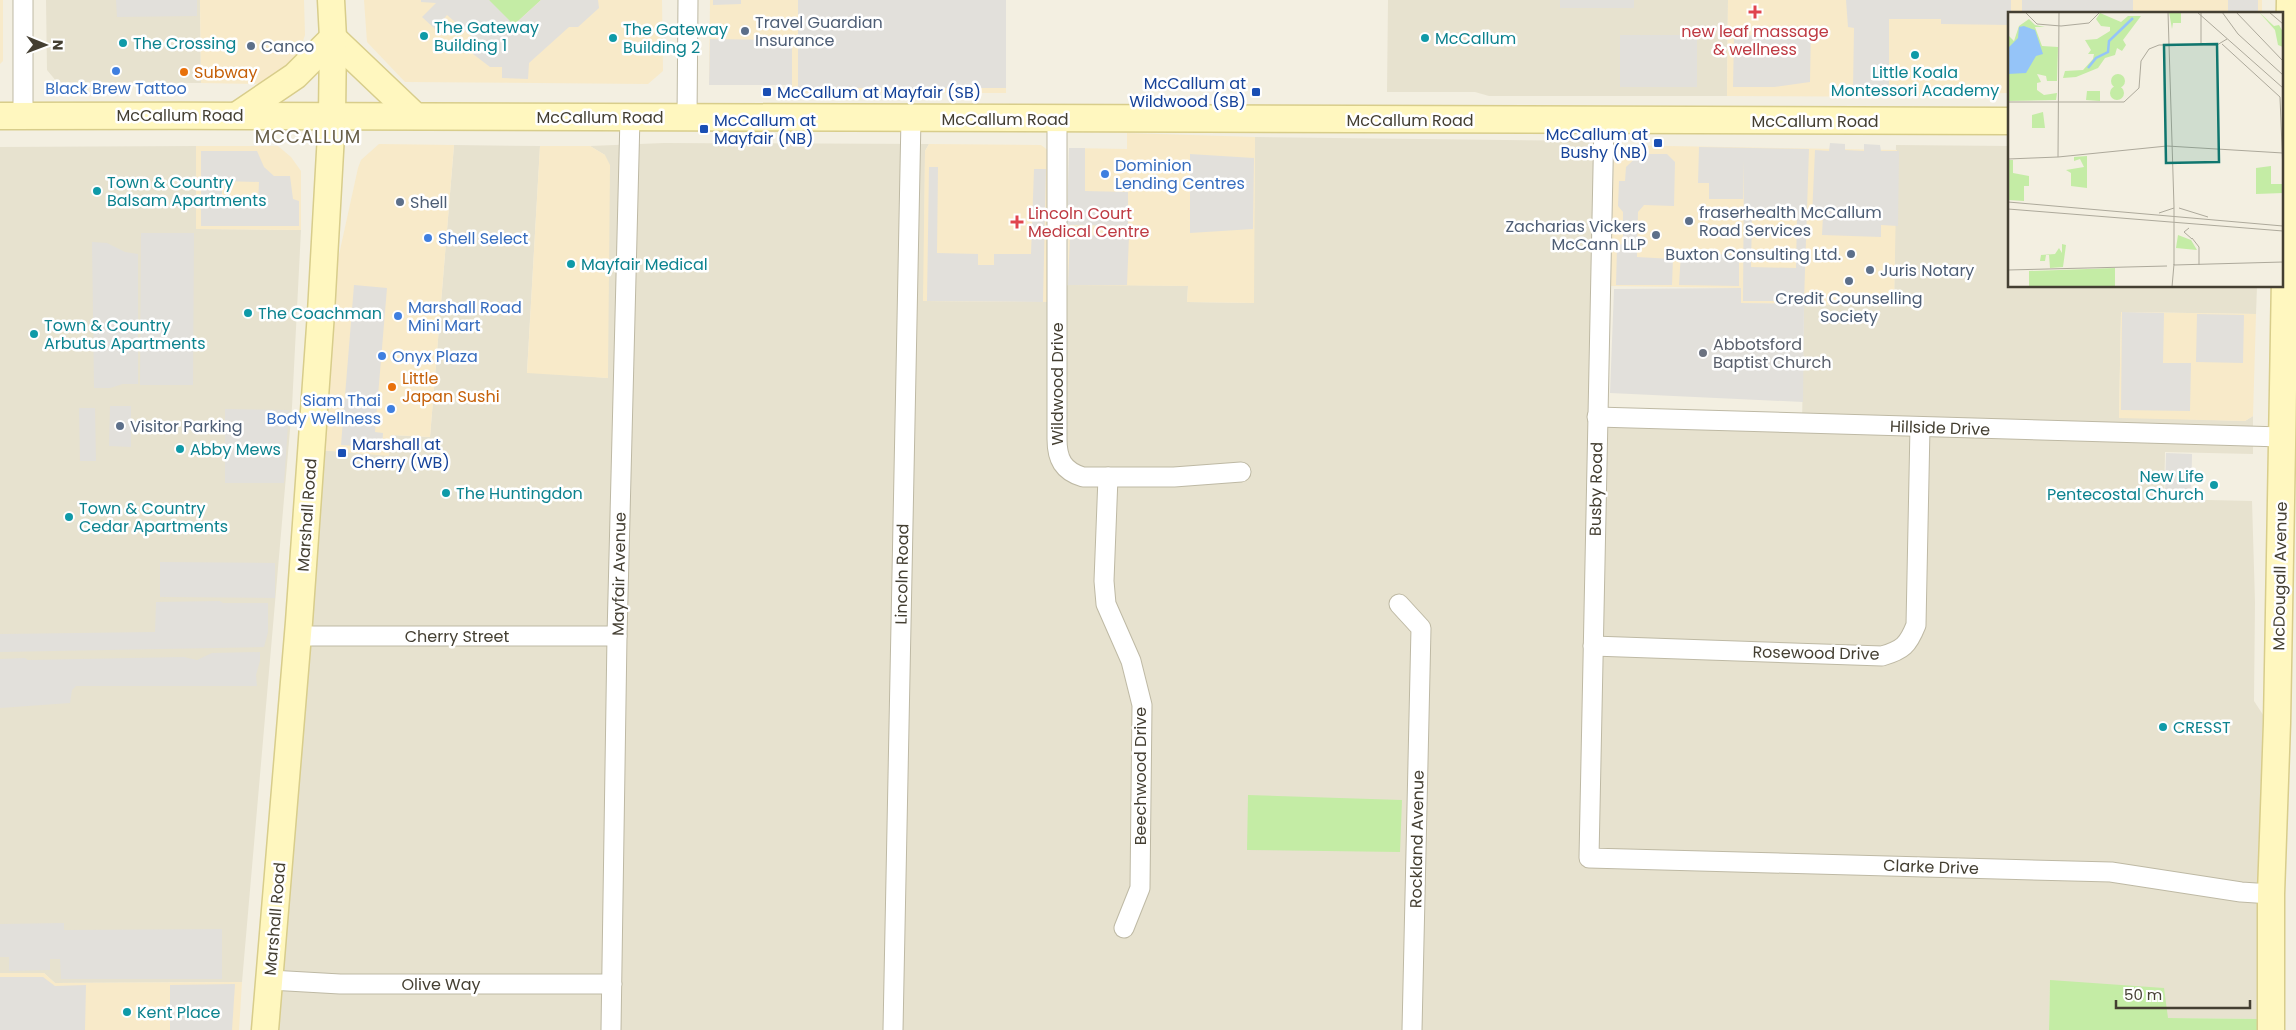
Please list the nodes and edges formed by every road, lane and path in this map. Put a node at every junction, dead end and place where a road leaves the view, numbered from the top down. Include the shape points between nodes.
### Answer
1 (22, 0) edge
2 (331, 0) edge
3 (688, 0) edge
4 (2290, 0) edge
5 (333, 38) junction
6 (239, 114) junction
7 (12, 116) edge
8 (332, 116) junction
9 (415, 116) junction
10 (630, 118) junction
11 (687, 118) junction
12 (911, 118) junction
13 (1058, 119) junction
14 (1604, 120) junction
15 (2008, 121) edge
16 (2289, 122) edge
17 (2285, 214) edge
18 (1598, 417) junction
19 (1920, 427) junction
20 (2287, 454) edge
21 (1241, 472) dead end
22 (1108, 477) junction
23 (1403, 609) dead end
24 (297, 636) junction
25 (617, 636) junction
26 (1594, 646) junction
27 (2287, 724) edge
28 (1589, 858) joint
29 (2271, 894) junction
30 (1124, 928) dead end
31 (270, 980) junction
32 (612, 984) junction
33 (265, 1030) edge
34 (611, 1030) edge
35 (893, 1030) edge
36 (1412, 1030) edge
37 (2271, 1030) edge

1 - 7 street
2 - 5 main road, Marshall Road
3 - 11 street
4 - 16 main road, McDougall Avenue
5 - 6 main road via 295,76
5 - 8 main road, Marshall Road
5 - 9 main road
6 - 7 main road, McCallum Road
6 - 8 main road, McCallum Road
8 - 9 main road, McCallum Road
8 - 24 main road, Marshall Road via 317,378
9 - 10 main road, McCallum Road
10 - 11 main road, McCallum Road
10 - 25 street, Mayfair Avenue
11 - 12 main road, McCallum Road
12 - 13 main road, McCallum Road
12 - 35 street, Lincoln Road
13 - 14 main road, McCallum Road
13 - 22 street, Wildwood Drive via 1057,450 1062,466 1073,474
14 - 15 main road, McCallum Road
14 - 18 street, Busby Road
16 - 17 main road, McDougall Avenue
17 - 20 main road, McDougall Avenue
18 - 19 street, Hillside Drive
18 - 26 street, Busby Road
19 - 20 street, Hillside Drive
19 - 26 street, Rosewood Drive via 1916,625 1910,641 1899,651 1882,656
20 - 27 main road, McDougall Avenue
21 - 22 street, Wildwood Drive
22 - 30 street, Beechwood Drive via 1106,604 1131,661 1142,705 1140,888
23 - 36 street, Rockland Avenue via 1421,628
24 - 25 street, Cherry Street
24 - 31 main road, Marshall Road
25 - 32 street, Mayfair Avenue
26 - 28 street, Busby Road
27 - 29 main road, McDougall Avenue
28 - 29 street, Clarke Drive via 2111,872
29 - 37 main road, McDougall Avenue
31 - 32 street, Olive Way via 340,984
31 - 33 main road, Marshall Road
32 - 34 street, Mayfair Avenue

